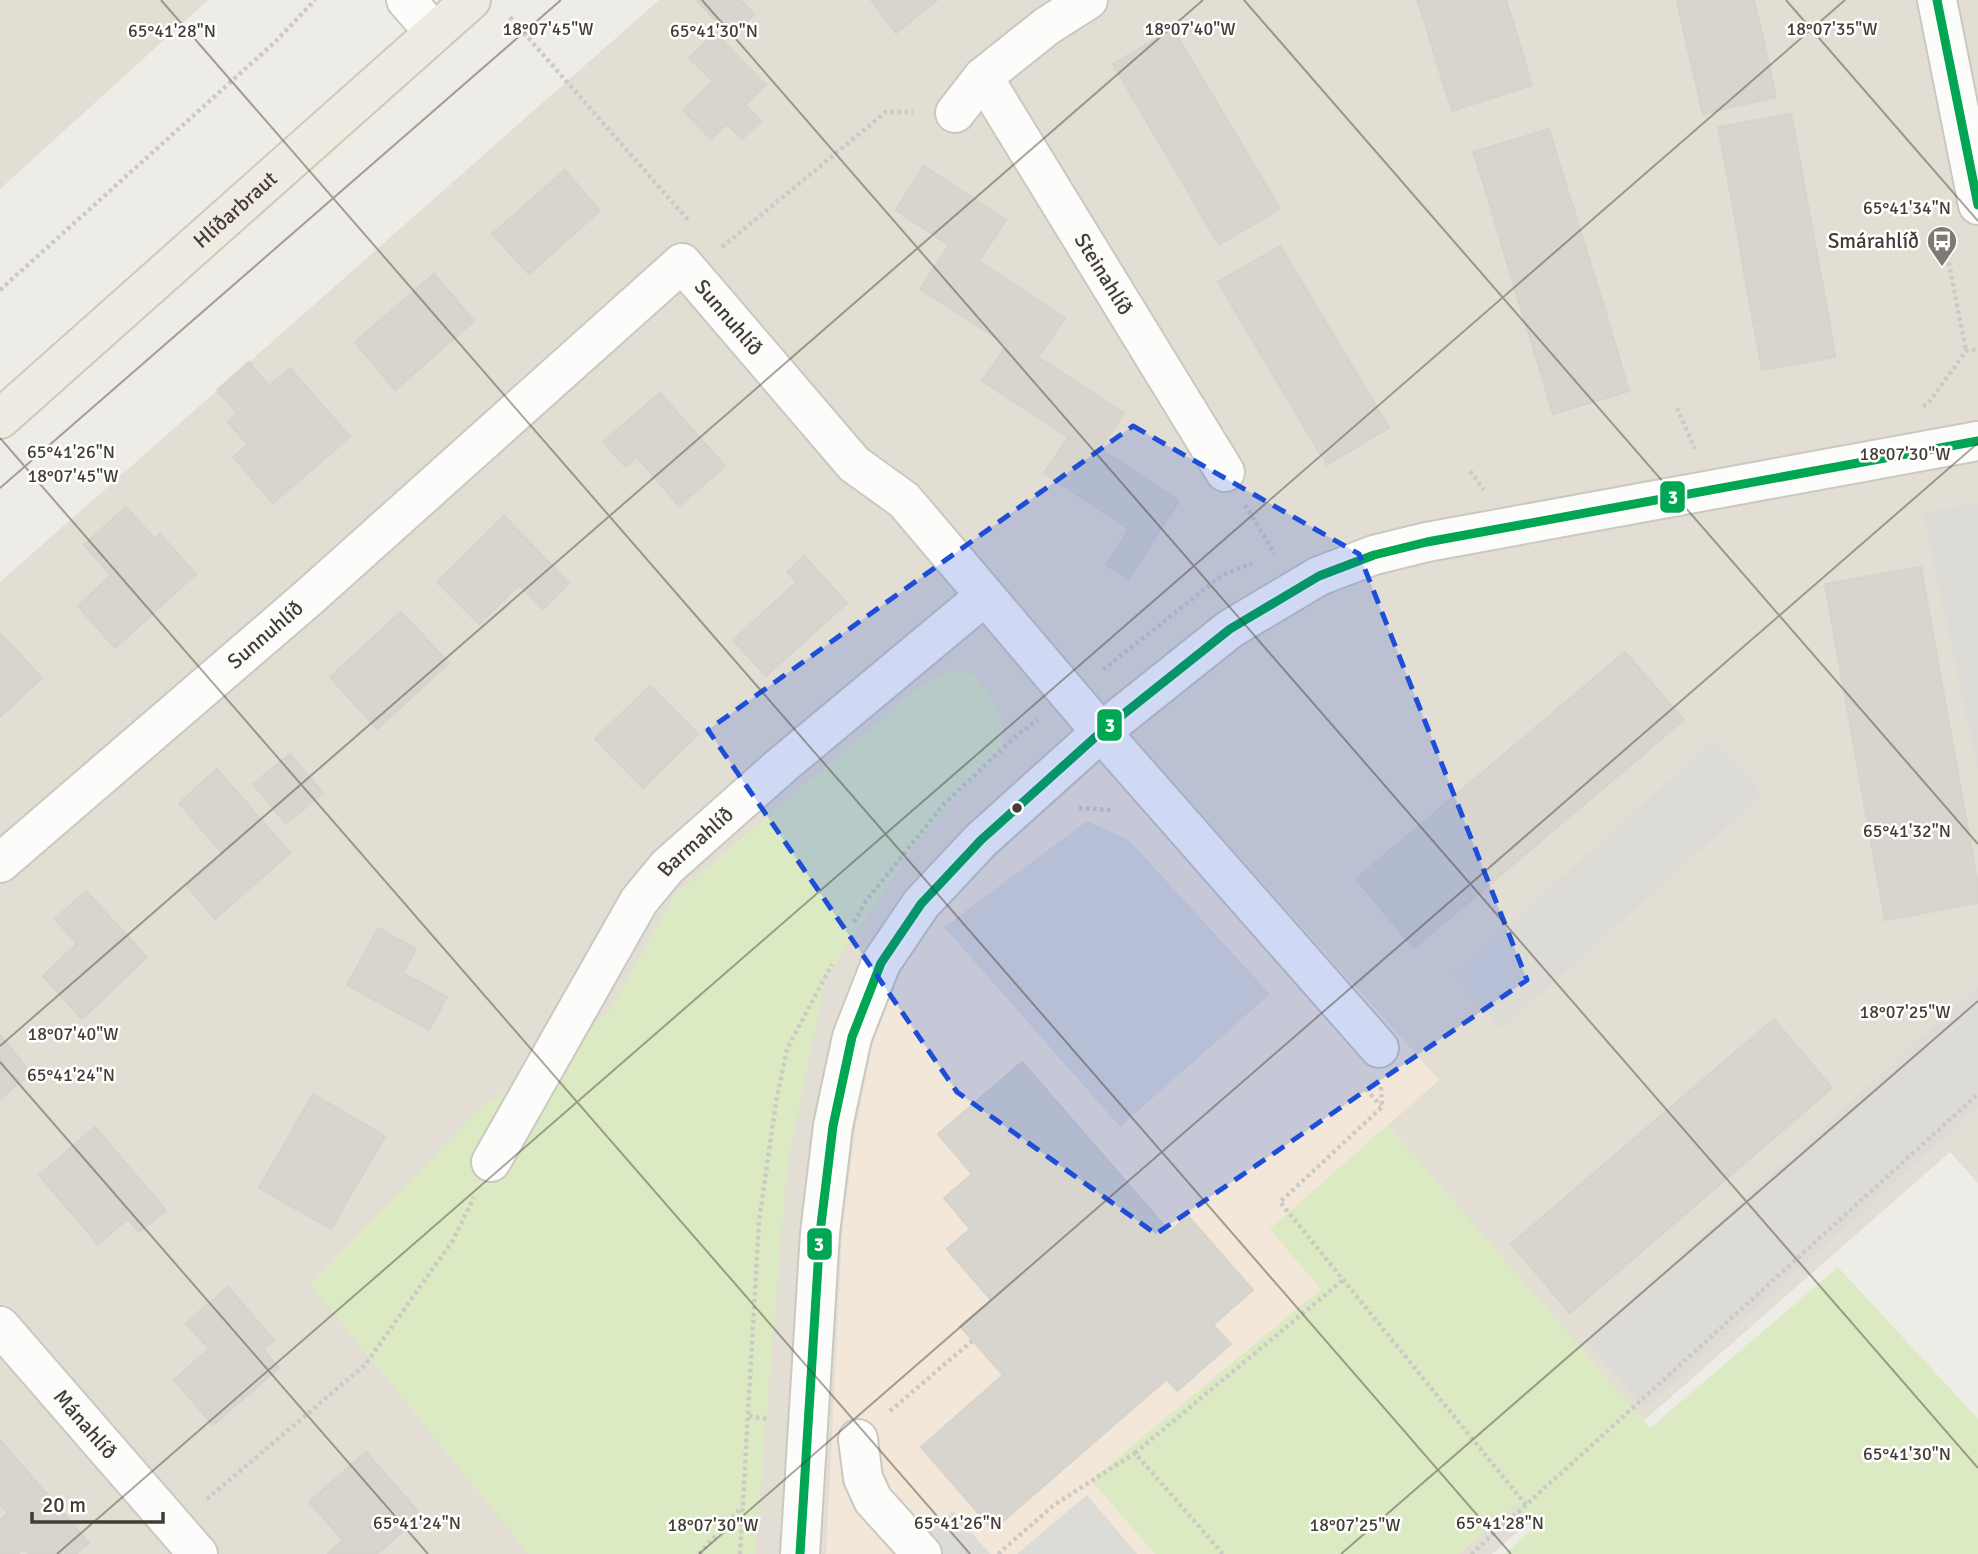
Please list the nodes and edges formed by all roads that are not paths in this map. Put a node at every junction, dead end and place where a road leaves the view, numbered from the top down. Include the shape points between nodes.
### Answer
1 (406, 0) edge
2 (471, 0) edge
3 (1088, 0) edge
4 (1937, 0) edge
5 (1040, 13) edge
6 (434, 32) junction
7 (983, 77) junction
8 (1966, 86) edge
9 (955, 113) road end
10 (1978, 205) edge
11 (0, 419) edge
12 (1978, 442) edge
13 (1225, 472) road end
14 (985, 596) junction
15 (1101, 732) junction
16 (0, 863) edge
17 (1379, 1048) road end
18 (491, 1162) road end
19 (0, 1326) edge
20 (858, 1438) dead end
21 (186, 1540) edge
22 (800, 1554) edge
23 (922, 1554) edge

1 - 6 street
2 - 6 main road, Hlíðarbraut
3 - 5 street
4 - 8 street
5 - 7 street
6 - 11 main road, Hlíðarbraut
7 - 9 street
7 - 13 street, Steinahlíð
8 - 10 street
12 - 15 street via 1374,555 1320,576 1230,629
14 - 15 street, Sunnuhlíð
14 - 16 street, Sunnuhlíð via 904,500 855,464 682,263 298,607
14 - 18 street, Barmahlíð via 667,867 639,901
15 - 17 street, Sunnuhlíð
15 - 22 street via 981,841 921,904 881,963 852,1037 833,1126 820,1233
19 - 21 street, Mánahlíð
20 - 23 street via 863,1478 873,1500

